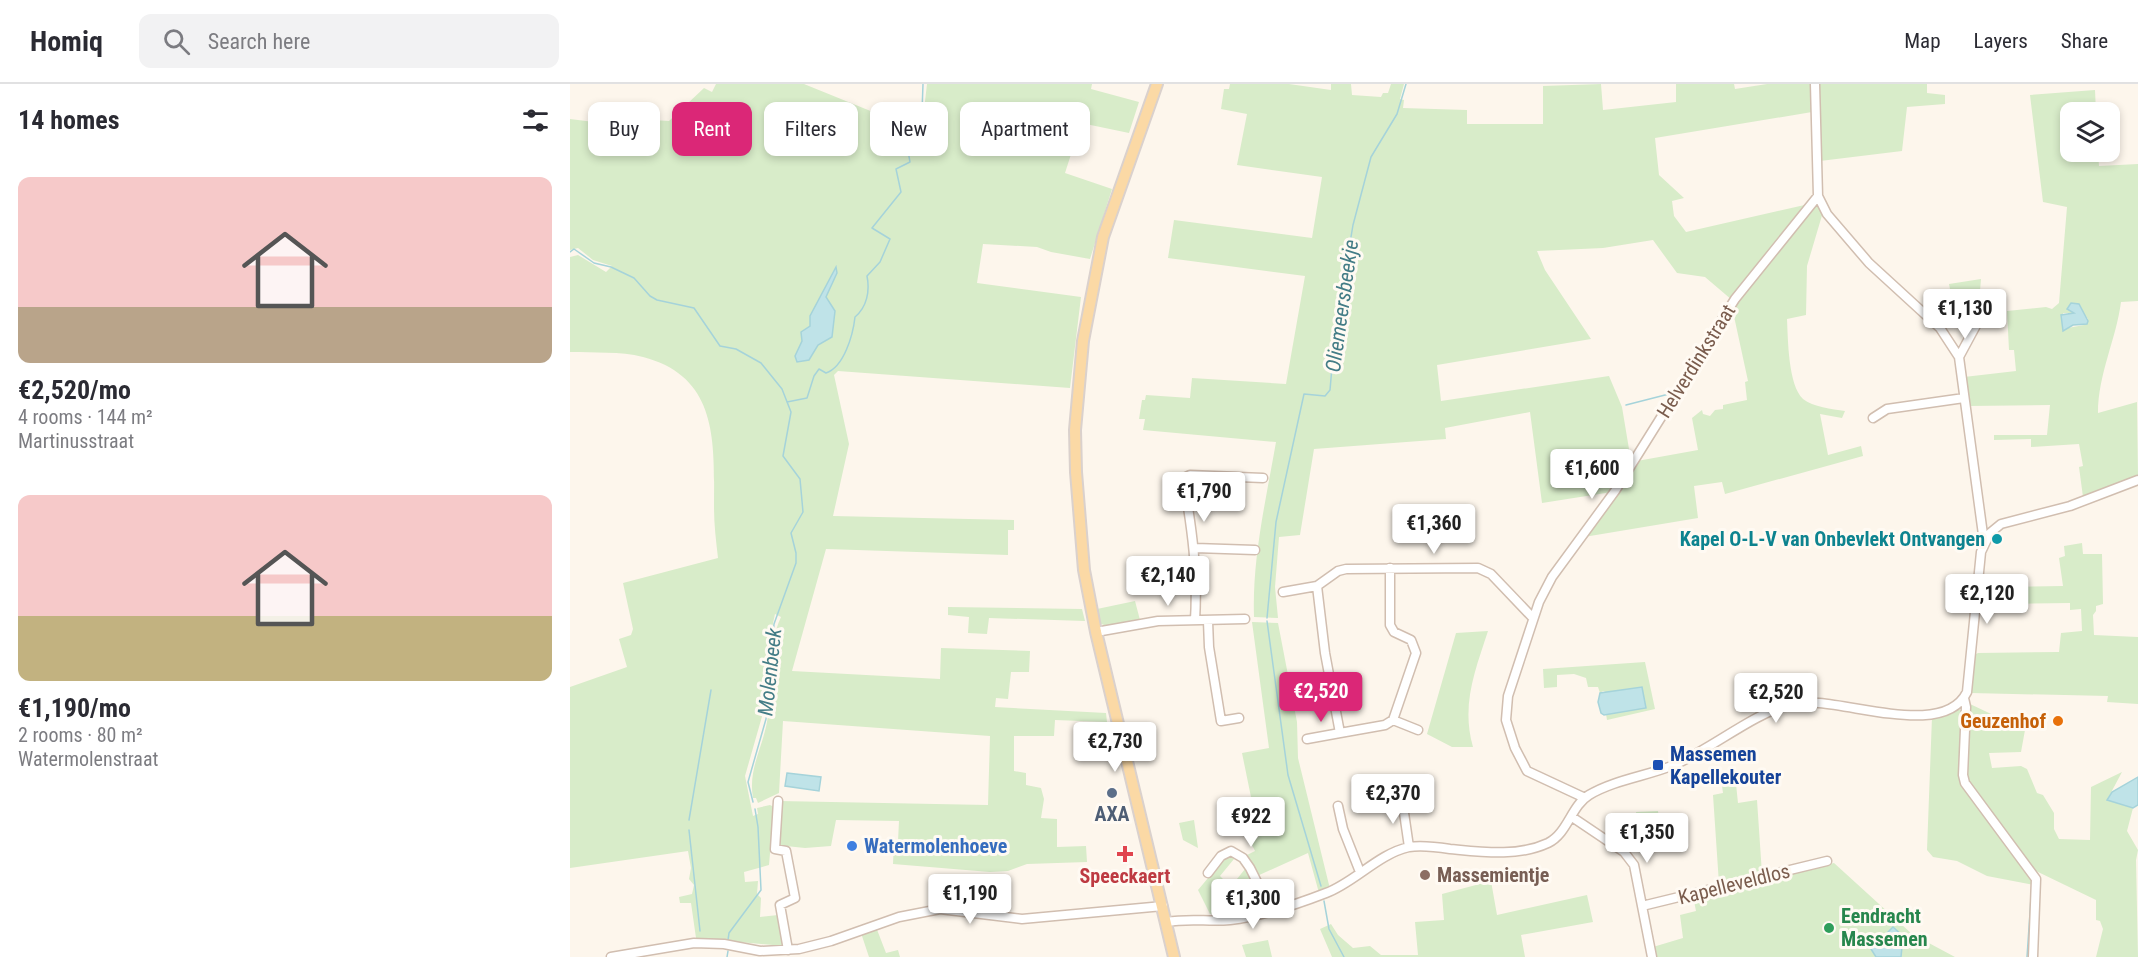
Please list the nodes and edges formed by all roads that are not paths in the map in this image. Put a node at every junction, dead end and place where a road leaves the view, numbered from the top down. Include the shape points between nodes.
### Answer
1 (1156, 84) edge
2 (1815, 84) edge
3 (1818, 196) junction
4 (1980, 318) dead end
5 (1959, 357) junction
6 (1964, 399) junction
7 (1873, 418) dead end
8 (1263, 478) dead end
9 (2138, 480) edge
10 (1984, 542) junction
11 (1195, 548) junction
12 (1255, 550) dead end
13 (1390, 568) junction
14 (1317, 586) junction
15 (1283, 592) dead end
16 (1533, 618) junction
17 (1245, 619) dead end
18 (1196, 620) junction
19 (1208, 621) junction
20 (1096, 632) junction
21 (1964, 698) junction
22 (1239, 718) dead end
23 (1393, 720) junction
24 (1418, 729) dead end
25 (1340, 733) junction
26 (1307, 739) dead end
27 (1585, 798) junction
28 (1402, 799) dead end
29 (778, 801) dead end
30 (1338, 806) dead end
31 (1572, 817) junction
32 (1409, 847) junction
33 (1827, 861) dead end
34 (1360, 872) junction
35 (1208, 873) dead end
36 (1163, 906) junction
37 (1642, 906) junction
38 (1272, 912) junction
39 (1167, 922) junction
40 (788, 950) junction
41 (611, 957) edge
42 (1174, 957) edge
43 (1652, 957) edge
44 (2033, 957) edge

1 - 20 main road via 1102,237 1083,341 1075,430 1076,472 1084,570
2 - 3 street
3 - 5 street via 1852,246 1940,328
3 - 16 street, Helverdinkstraat via 1735,299 1615,491 1543,591
4 - 5 street
5 - 6 street
6 - 7 street via 1892,408
6 - 10 street
8 - 11 street via 1186,477
9 - 10 street via 2070,506 2001,524
10 - 21 street
11 - 12 street
11 - 18 street
13 - 14 street via 1338,571
13 - 16 street via 1478,568 1491,574
13 - 23 street via 1390,625 1394,632 1411,640 1416,653
14 - 15 street
14 - 25 street
16 - 27 street, Helverdinkstraat via 1508,696 1506,720 1527,771
17 - 19 street
18 - 19 street
18 - 20 street via 1158,621
19 - 22 street via 1221,721
20 - 36 main road via 1148,860
21 - 27 street via 1955,706 1934,713 1910,716 1811,702 1792,704 1675,764
21 - 44 street via 1965,783 2036,879
23 - 24 street
23 - 25 street
25 - 26 street
27 - 31 street
28 - 32 street
29 - 40 street via 775,849 786,851 795,898 780,904
30 - 34 street
31 - 32 street via 1558,836 1539,846 1493,853
31 - 37 street via 1624,852 1634,865
32 - 34 street
33 - 37 street, Kapelleveldlos
34 - 38 street via 1328,892
35 - 38 street via 1221,856 1231,852 1242,858
36 - 39 main road
36 - 40 street via 1022,919 949,908 919,911 831,941
37 - 43 street
38 - 39 street via 1227,920
39 - 42 main road
40 - 41 street via 760,951 694,943

